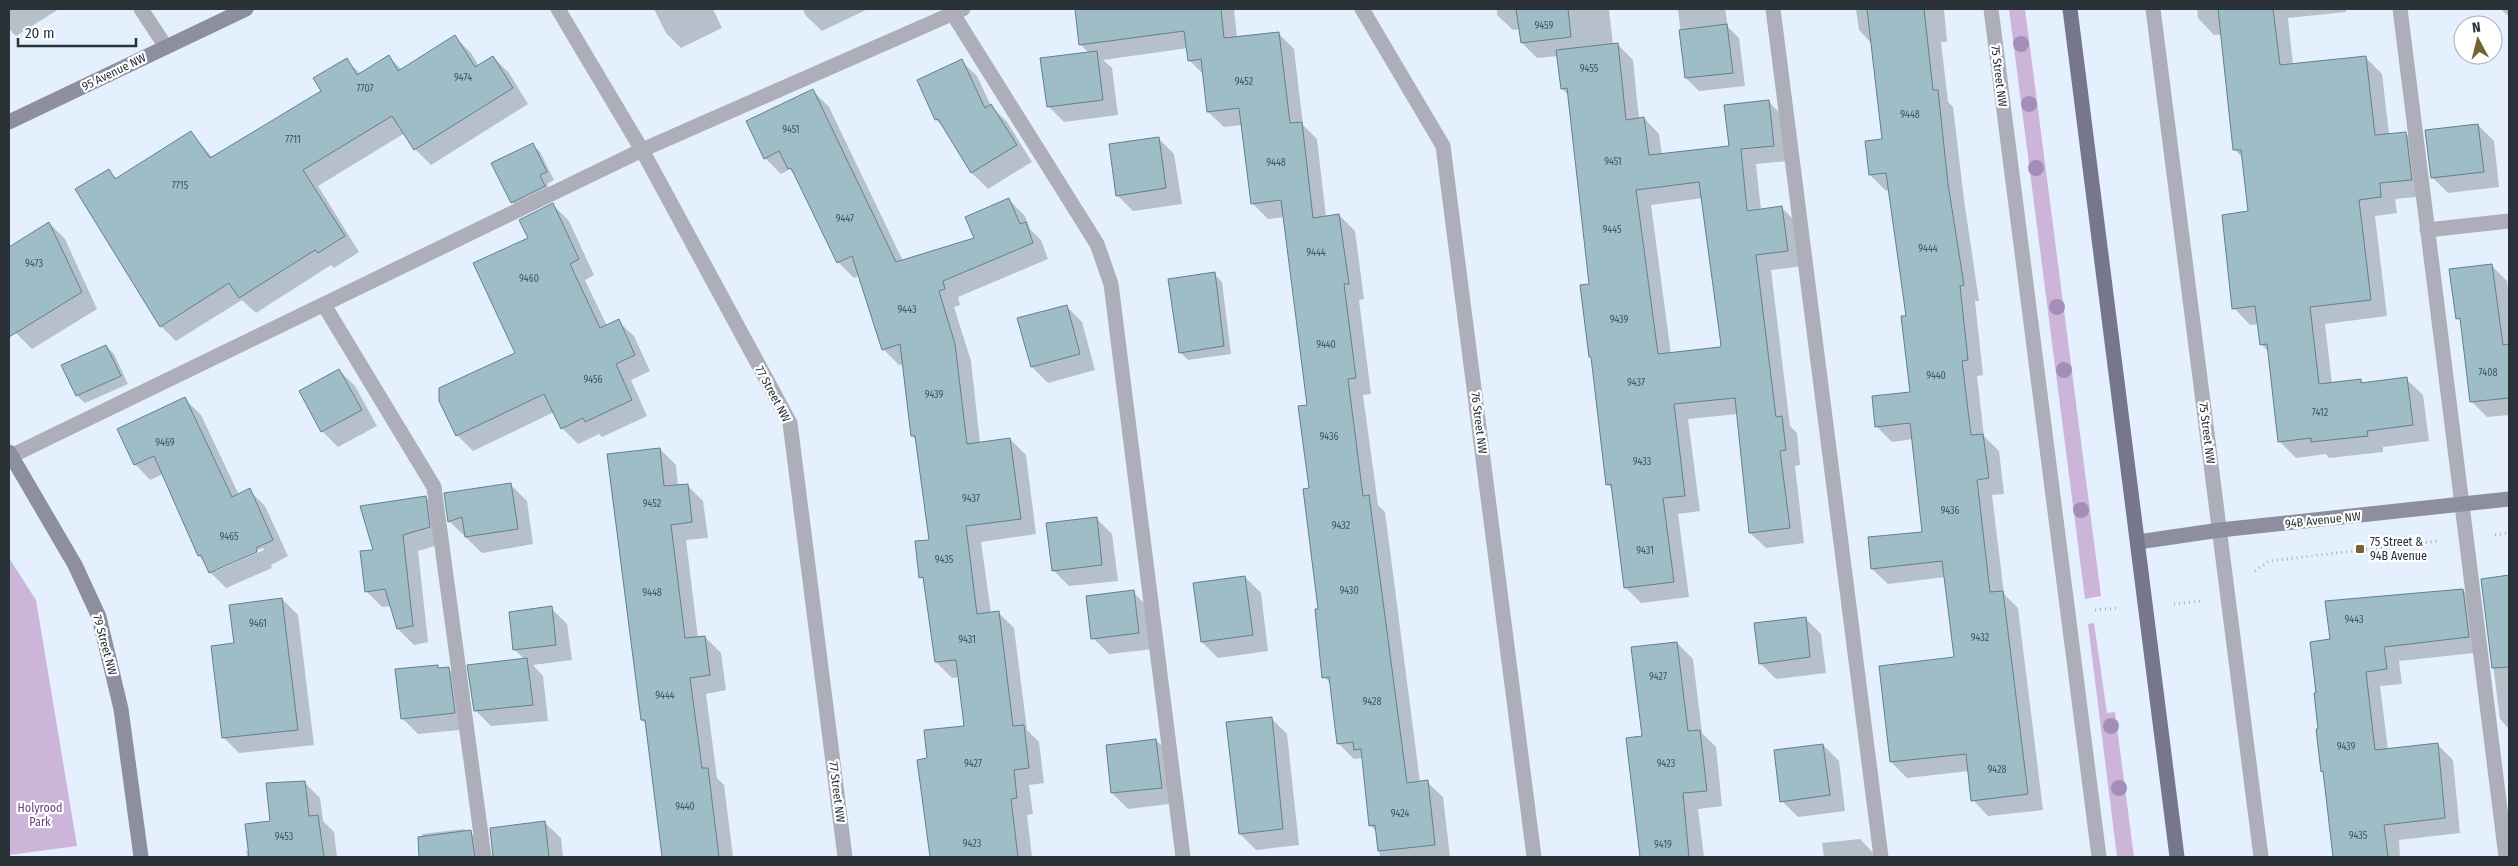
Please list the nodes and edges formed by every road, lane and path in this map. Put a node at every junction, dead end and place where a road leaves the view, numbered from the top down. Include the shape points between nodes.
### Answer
1 (141, 9) edge
2 (246, 9) edge
3 (558, 9) edge
4 (1362, 9) edge
5 (1773, 9) edge
6 (1991, 9) edge
7 (2070, 9) edge
8 (2153, 9) edge
9 (2400, 9) edge
10 (958, 11) edge
11 (166, 47) junction
12 (9, 122) edge
13 (642, 150) junction
14 (2509, 221) edge
15 (2427, 230) junction
16 (324, 305) junction
17 (10, 454) edge
18 (2509, 499) edge
19 (2461, 504) junction
20 (2220, 530) junction
21 (2509, 533) edge
22 (2466, 538) junction
23 (2138, 542) junction
24 (2252, 574) dead end
25 (140, 857) edge
26 (484, 857) edge
27 (845, 857) edge
28 (1183, 857) edge
29 (1534, 857) edge
30 (1881, 857) edge
31 (2099, 857) edge
32 (2177, 857) edge
33 (2261, 857) edge
34 (2506, 857) edge

1 - 11 street
2 - 11 street, 95 Avenue NW
3 - 13 street, 77 Street NW
4 - 29 street, 76 Street NW via 1443,146
5 - 30 street
6 - 31 street, 75 Street NW
7 - 23 main road
8 - 20 street, 75 Street NW
9 - 15 street
10 - 13 street
10 - 28 street via 1097,244 1111,284
11 - 12 street, 95 Avenue NW
13 - 16 street
13 - 27 street, 77 Street NW via 790,423
14 - 15 street
15 - 19 street
16 - 17 street
16 - 26 street via 434,487
17 - 25 street, 79 Street NW via 75,565 99,617 121,709
18 - 19 street, 94B Avenue NW
19 - 20 street, 94B Avenue NW
19 - 22 street
20 - 23 street, 94B Avenue NW
20 - 33 street, 75 Street NW
21 - 22 path
22 - 24 path via 2269,561
22 - 34 street
23 - 32 main road

